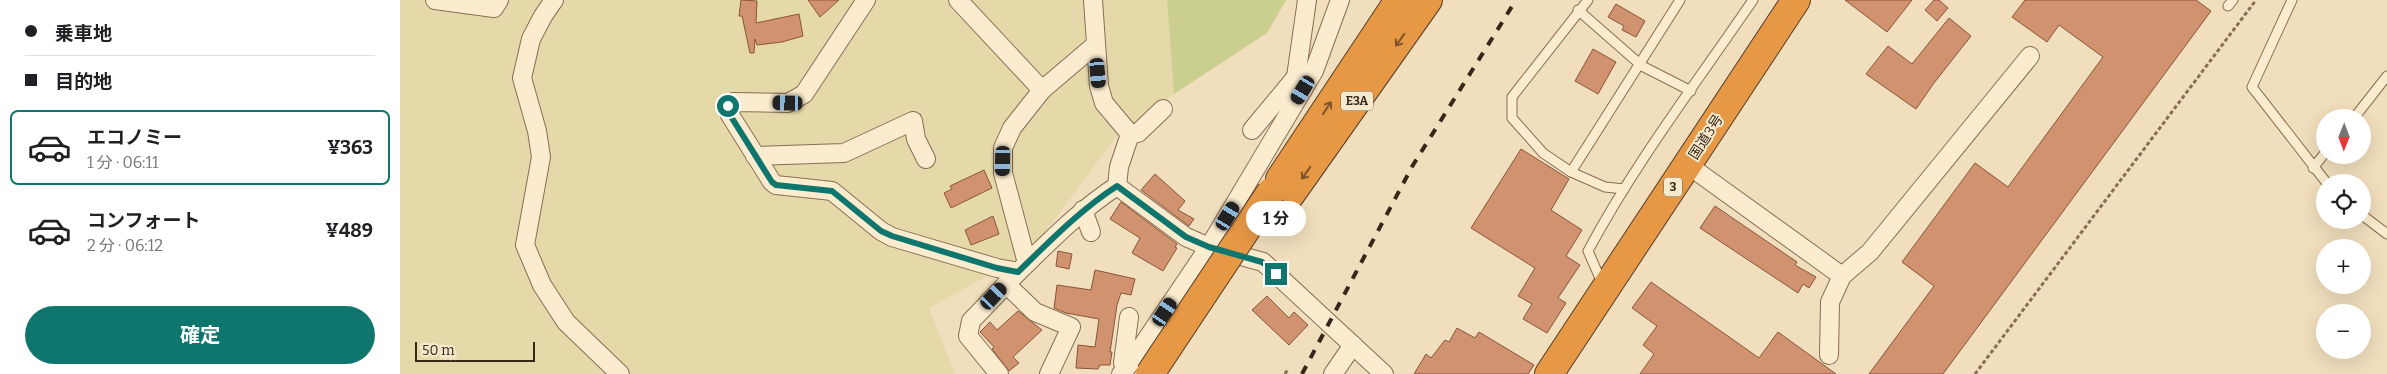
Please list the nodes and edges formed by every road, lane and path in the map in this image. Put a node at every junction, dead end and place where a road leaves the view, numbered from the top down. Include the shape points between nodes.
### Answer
1 (435, 0) edge
2 (500, 0) edge
3 (554, 0) edge
4 (866, 0) edge
5 (958, 0) edge
6 (1093, 0) edge
7 (1307, 0) edge
8 (1340, 0) edge
9 (1399, 0) edge
10 (1428, 0) edge
11 (1588, 0) edge
12 (1680, 0) edge
13 (1753, 0) edge
14 (1796, 0) edge
15 (2256, 0) edge
16 (2292, 0) edge
17 (1578, 10) junction
18 (1095, 45) junction
19 (2030, 56) dead end
20 (1640, 64) junction
21 (2387, 76) edge
22 (1300, 83) junction
23 (1042, 90) junction
24 (1691, 91) junction
25 (1163, 109) dead end
26 (2361, 109) edge
27 (1252, 130) dead end
28 (1130, 134) junction
29 (756, 156) junction
30 (926, 159) dead end
31 (2317, 164) edge
32 (1688, 165) junction
33 (2314, 168) junction
34 (1571, 172) junction
35 (2319, 174) edge
36 (1117, 186) junction
37 (1624, 189) junction
38 (1279, 197) junction
39 (1082, 210) junction
40 (2371, 222) edge
41 (1091, 232) dead end
42 (2387, 234) edge
43 (1209, 247) junction
44 (1017, 273) junction
45 (1842, 276) junction
46 (1605, 290) junction
47 (1129, 317) dead end
48 (1353, 345) junction
49 (1829, 355) dead end
50 (1288, 370) dead end
51 (1132, 372) edge
52 (620, 374) edge
53 (999, 374) edge
54 (1049, 374) edge
55 (1168, 374) edge
56 (1285, 374) edge
57 (1333, 374) edge
58 (1384, 374) edge
59 (1549, 374) edge
60 (1975, 374) edge

1 - 2 street via 494,8
3 - 52 street via 531,39 522,78 541,157 526,245 542,285 566,322
4 - 29 street via 804,94 788,103 733,102 728,106 730,115
5 - 23 street
6 - 18 street
7 - 22 street
8 - 22 street via 1314,71
38 -> 9 highway, E3A
10 -> 38 highway, E3A
11 - 17 lane
12 - 20 lane
13 - 24 lane
14 - 32 highway, 国道3号 / 3
15 - 60 path
16 - 33 lane via 2252,87
17 - 20 lane
17 - 34 lane via 1512,97 1512,118 1543,153
18 - 23 street
18 - 28 street via 1104,103
19 - 45 street via 1870,252
20 - 24 lane
20 - 34 lane
21 - 26 lane
22 - 27 street
22 - 43 street
23 - 44 street via 1012,128 1004,148 1003,173
24 - 37 lane
25 - 28 street via 1138,133
28 - 36 street via 1119,167
29 - 30 street via 844,153 913,121 916,139
29 - 44 street via 776,185 832,191 881,231 892,236
31 - 33 lane
32 - 45 street
32 - 46 highway, 国道3号 / 3
33 - 35 lane
34 - 37 lane via 1605,187
36 - 39 street
36 - 43 street via 1186,237
37 - 46 lane via 1588,251
38 - 51 highway, E3A, bridge
38 - 55 highway, E3A
39 - 41 street
39 - 44 street
40 - 42 lane
43 - 48 street via 1262,262
43 - 51 street
44 - 53 street via 971,321 968,336
44 - 54 street via 1035,312 1071,327
45 - 49 street via 1830,302
46 - 59 highway, 国道3号 / 3
47 - 51 street via 1123,363
48 - 57 street
48 - 58 street
50 - 56 path

